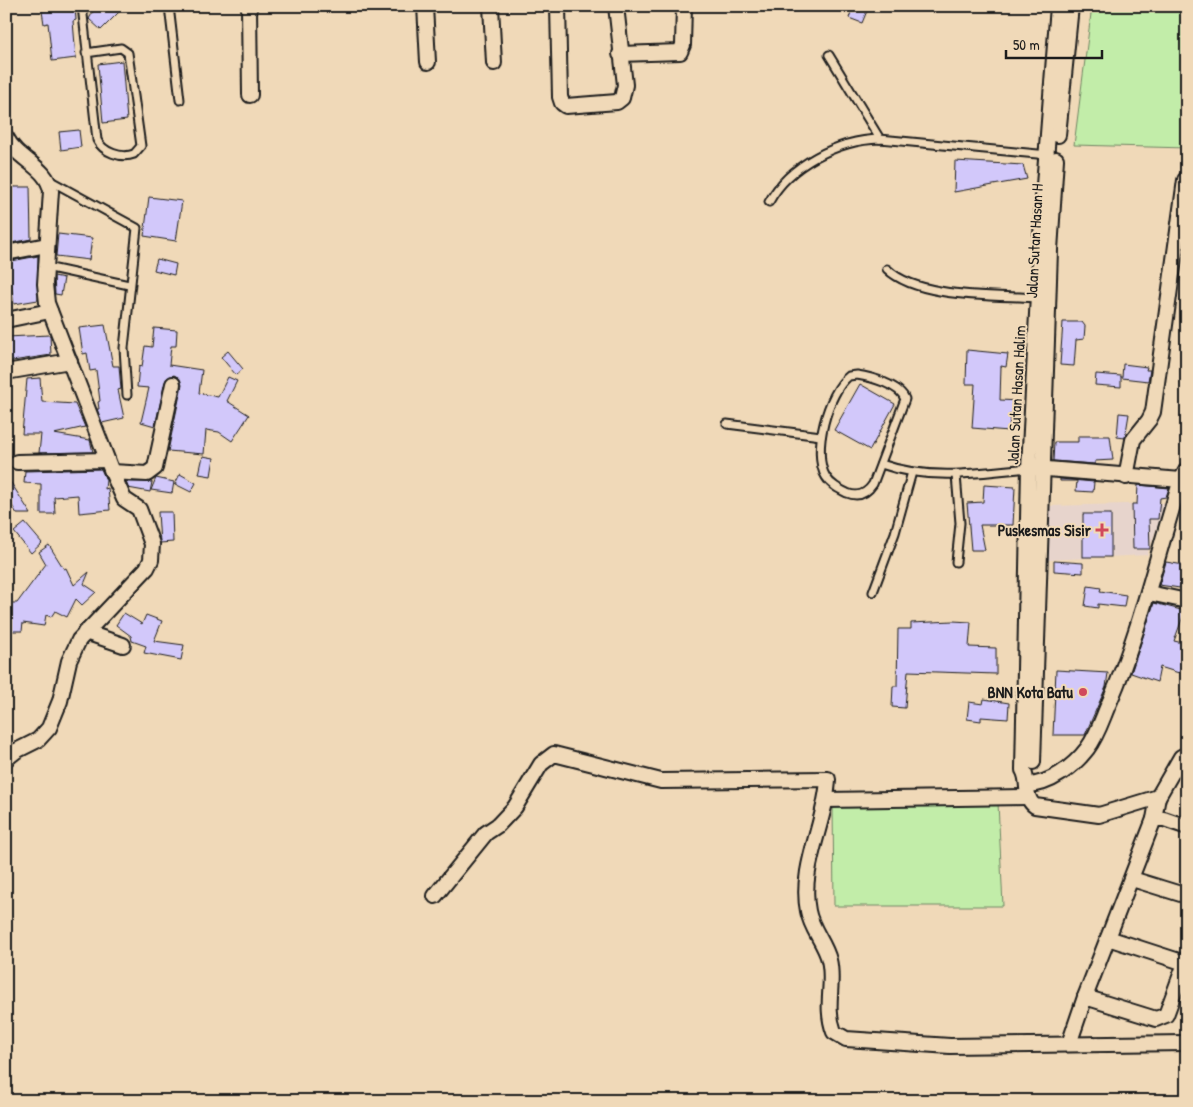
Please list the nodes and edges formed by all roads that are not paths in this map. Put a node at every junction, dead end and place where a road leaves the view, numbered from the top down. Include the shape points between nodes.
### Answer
1 (82, 6) edge
2 (169, 6) edge
3 (249, 6) edge
4 (425, 6) edge
5 (491, 6) edge
6 (558, 6) edge
7 (616, 6) edge
8 (684, 6) edge
9 (1058, 6) edge
10 (1071, 6) edge
11 (86, 53) junction
12 (620, 54) junction
13 (830, 55) dead end
14 (428, 62) dead end
15 (494, 63) dead end
16 (250, 96) dead end
17 (180, 100) dead end
18 (6, 137) edge
19 (880, 139) junction
20 (1048, 155) junction
21 (49, 180) junction
22 (1185, 180) dead end
23 (769, 202) dead end
24 (48, 245) junction
25 (6, 254) edge
26 (46, 266) junction
27 (887, 268) dead end
28 (129, 285) junction
29 (1038, 298) junction
30 (50, 311) junction
31 (6, 320) edge
32 (70, 361) junction
33 (6, 372) edge
34 (173, 384) dead end
35 (127, 395) dead end
36 (727, 424) dead end
37 (821, 436) junction
38 (16, 462) dead end
39 (881, 464) junction
40 (110, 466) junction
41 (1037, 468) junction
42 (912, 472) junction
43 (1184, 474) edge
44 (956, 475) junction
45 (1126, 476) junction
46 (956, 562) dead end
47 (873, 592) dead end
48 (1149, 594) junction
49 (1187, 601) edge
50 (85, 632) junction
51 (123, 645) dead end
52 (1187, 754) edge
53 (6, 759) edge
54 (1027, 788) junction
55 (827, 794) junction
56 (1158, 797) junction
57 (1154, 819) junction
58 (1187, 827) edge
59 (1132, 879) junction
60 (435, 896) dead end
61 (1187, 896) edge
62 (1108, 938) junction
63 (1186, 961) edge
64 (1085, 997) junction
65 (1069, 1044) junction
66 (1187, 1044) edge

1 - 11 lane
2 - 17 lane
3 - 16 street
4 - 14 street
5 - 15 street
6 - 12 street via 562,103 566,106 594,105 620,100 624,85
7 - 12 street
8 - 12 street via 684,45 680,52
9 - 20 street, Jalan Sutan Hasan Halim
10 - 41 street, Jalan Sutan Hasan H via 1059,125
11 - 11 lane via 121,48 128,53 141,146 134,154 120,156 98,143
13 - 19 lane
18 - 21 street via 12,149
19 - 20 lane
19 - 23 lane via 848,144 803,165 777,187
20 - 29 street, Jalan Sutan Hasan Halim
21 - 24 street
21 - 28 lane via 137,228
22 - 45 street via 1153,412 1133,440
24 - 25 street
24 - 26 street
26 - 28 lane
26 - 30 street
27 - 29 lane via 895,276 937,290
28 - 35 lane via 124,348
29 - 41 street, Jalan Sutan Hasan Halim
30 - 31 street
30 - 32 street
32 - 33 street
32 - 40 street
34 - 40 street via 155,468 147,474
36 - 37 lane
37 - 39 lane via 821,464 825,476 832,485 851,495 868,491
37 - 39 lane via 838,387 849,376 865,376 897,389 903,394 904,406
38 - 40 street
39 - 42 lane
40 - 50 street via 124,499 139,509 152,552 147,568
41 - 44 lane
41 - 45 street
41 - 54 street, Jalan Sutan Hasan Halim via 1023,770
42 - 44 lane
42 - 47 lane via 895,533
43 - 45 street
43 - 48 street via 1158,552
44 - 46 lane via 960,523
48 - 49 street
48 - 54 street via 1122,672 1091,743 1070,766 1051,779
50 - 51 street
50 - 53 street via 69,661 60,701 49,728 38,740
52 - 56 street via 1181,758
54 - 55 street
54 - 56 street via 1035,806 1099,815
55 - 60 street via 828,779 661,781 554,754 541,764 515,807 486,834
55 - 65 street via 805,887 813,928 830,961 829,1019 834,1032 846,1039 950,1046
56 - 57 street
57 - 58 street
57 - 59 street
59 - 61 street
59 - 62 street
62 - 63 street
62 - 64 street
63 - 64 street via 1166,1015 1161,1018
64 - 65 street
65 - 66 street

